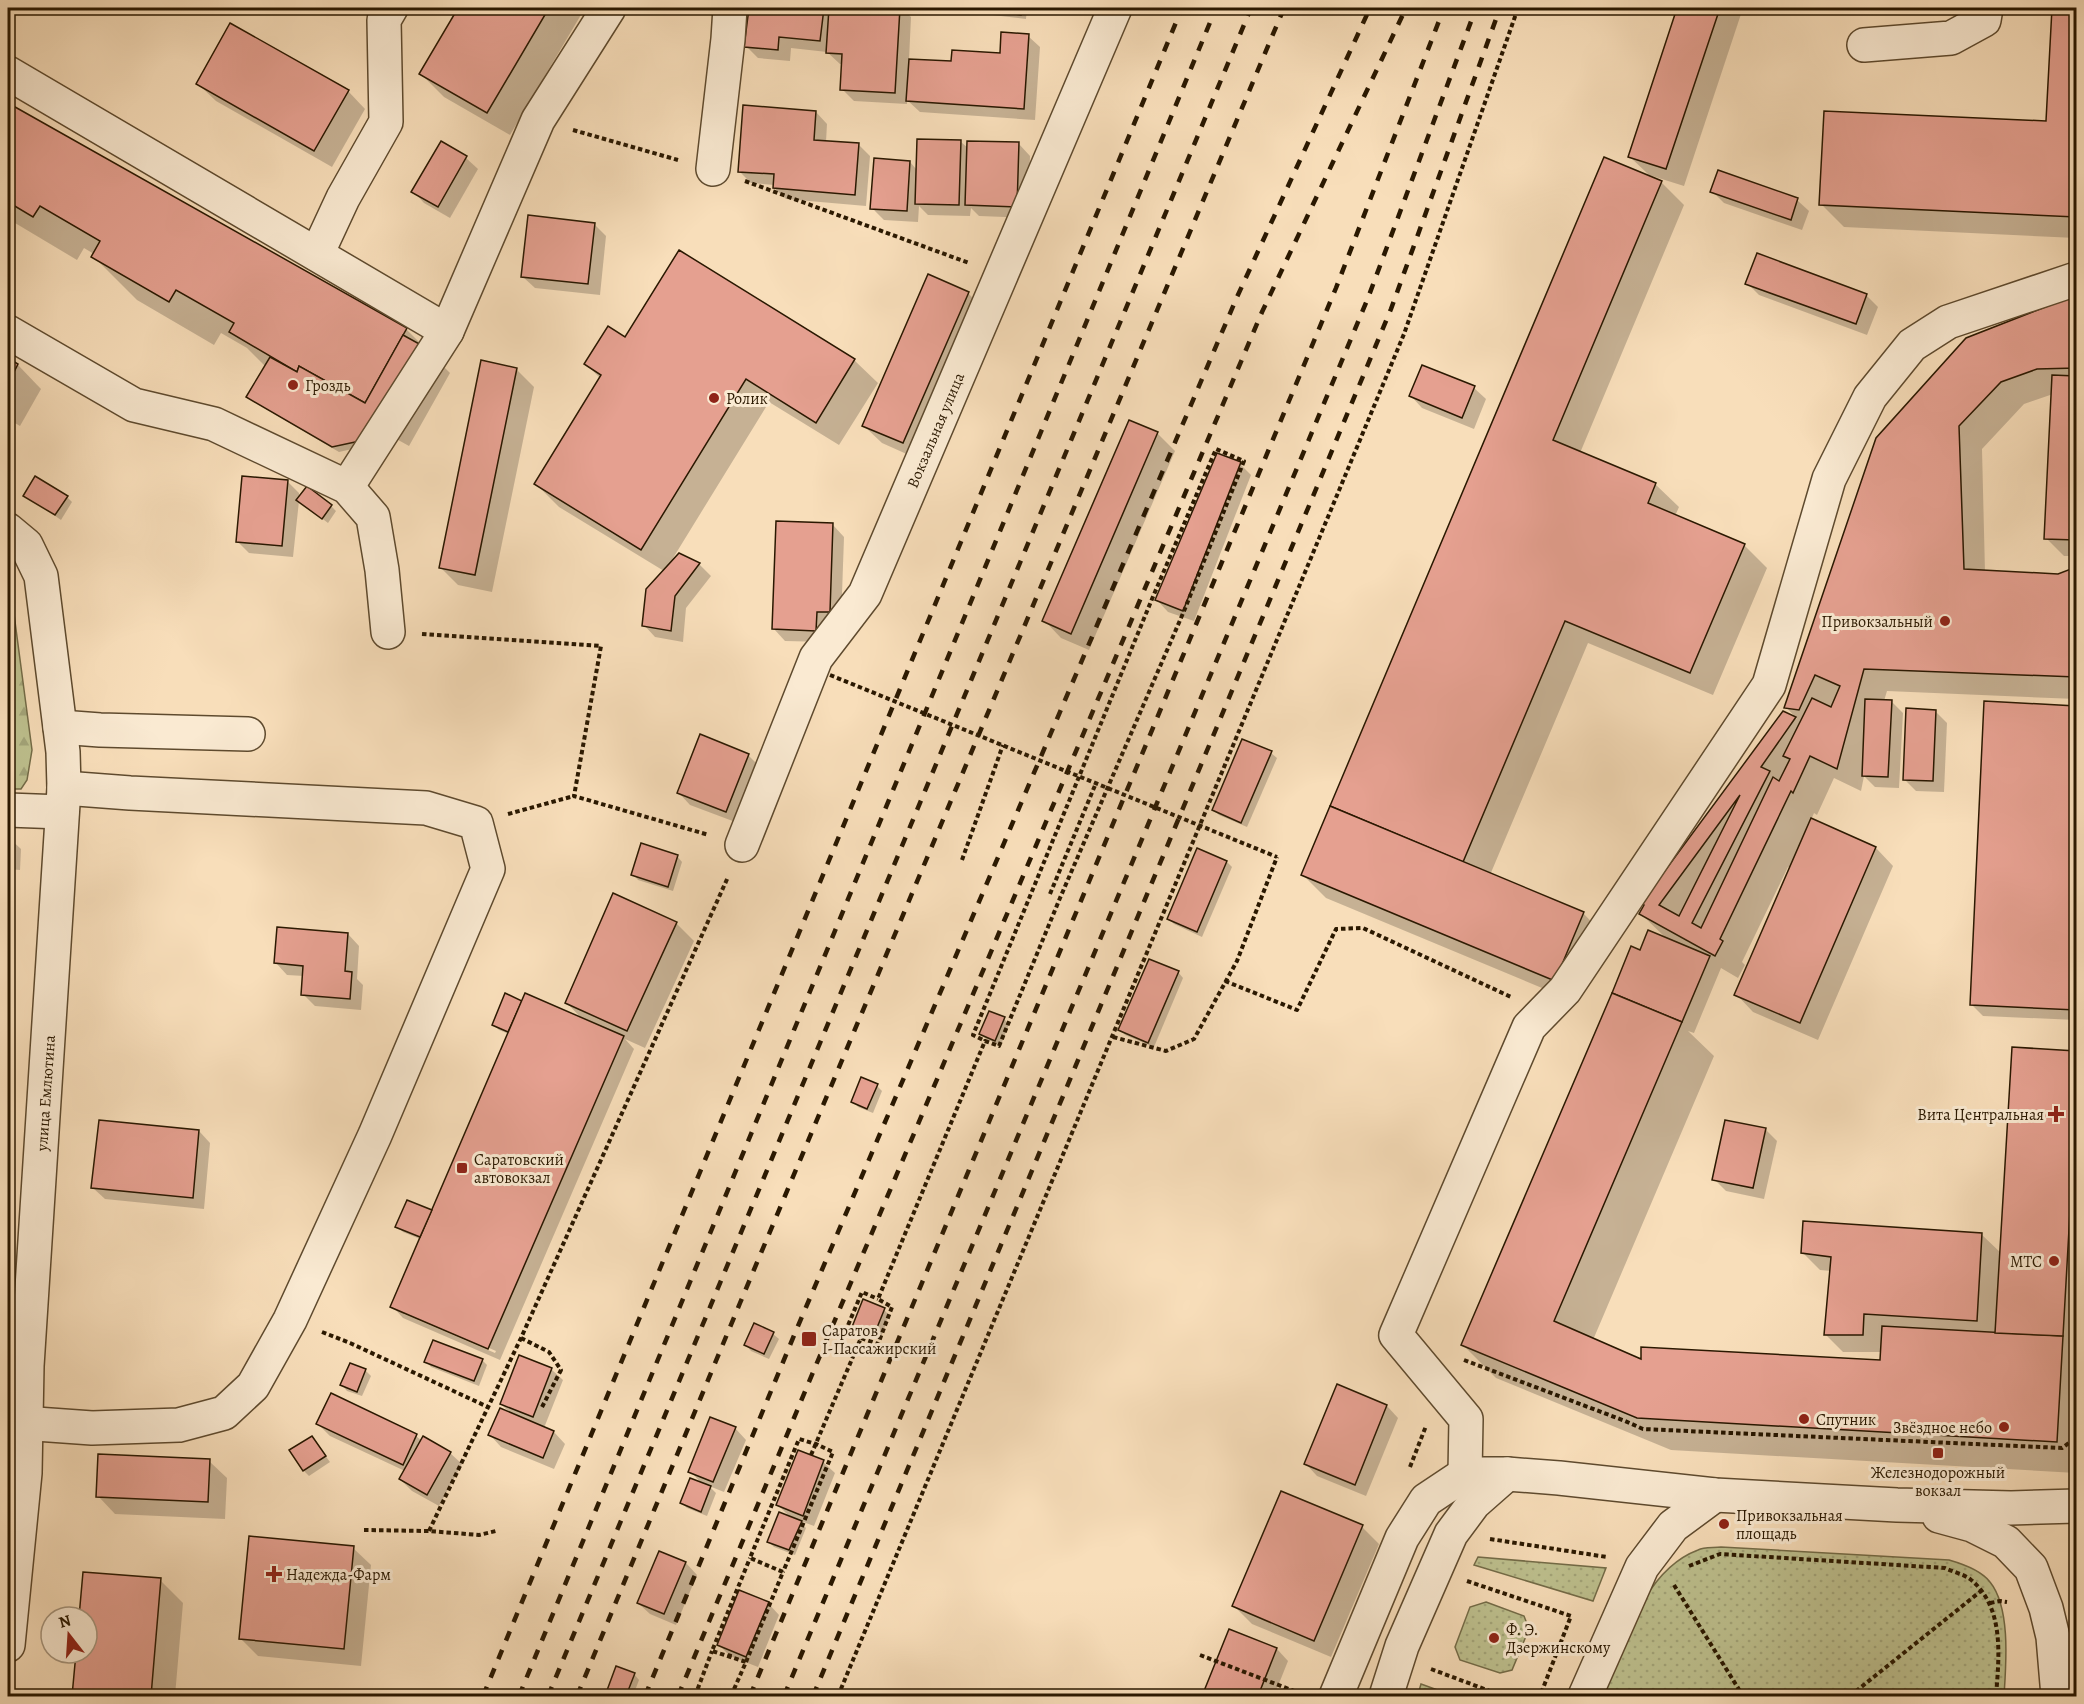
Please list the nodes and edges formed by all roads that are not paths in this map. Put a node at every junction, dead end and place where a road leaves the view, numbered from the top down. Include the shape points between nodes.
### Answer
1 (609, 8) edge
2 (730, 8) edge
3 (1115, 8) edge
4 (1986, 8) edge
5 (384, 12) edge
6 (1864, 45) dead end
7 (8, 73) edge
8 (713, 169) road end
9 (317, 254) junction
10 (2076, 279) edge
11 (447, 331) junction
12 (8, 332) edge
13 (347, 487) junction
14 (17, 537) edge
15 (388, 632) road end
16 (60, 727) junction
17 (248, 734) dead end
18 (63, 800) junction
19 (8, 810) edge
20 (742, 845) road end
21 (17, 1423) edge
22 (1465, 1474) junction
23 (1507, 1474) junction
24 (1715, 1495) junction
25 (1897, 1505) junction
26 (2076, 1506) edge
27 (8, 1645) edge
28 (1336, 1696) edge
29 (1386, 1696) edge
30 (1585, 1696) edge
31 (2058, 1696) edge

1 - 11 street via 538,120
2 - 8 street
3 - 20 street, Вокзальная улица via 865,594 816,658
4 - 6 street via 1984,20 1952,38
5 - 9 street via 386,122
7 - 9 street
9 - 11 street
10 - 22 street via 1948,322 1912,345 1870,397 1829,479 1769,685 1565,990 1529,1027 1396,1335 1466,1419
11 - 13 street
12 - 13 street via 134,405 214,424
13 - 15 street via 373,517
14 - 16 street, улица Емлютина via 41,576
16 - 17 street
16 - 18 street, улица Емлютина
18 - 19 street
18 - 21 street, улица Емлютина via 27,1366
18 - 21 street via 130,793 426,808 476,823 488,868 375,1136 290,1320 253,1386 224,1413 179,1425 92,1428
21 - 27 street, улица Емлютина via 26,1473
22 - 23 street
22 - 28 street via 1426,1500 1402,1538
23 - 24 street
23 - 29 street via 1474,1503 1451,1534 1402,1646
24 - 25 street
24 - 30 street via 1673,1526 1642,1567
25 - 26 street
25 - 31 street via 1972,1525 2006,1542 2031,1568 2053,1637

